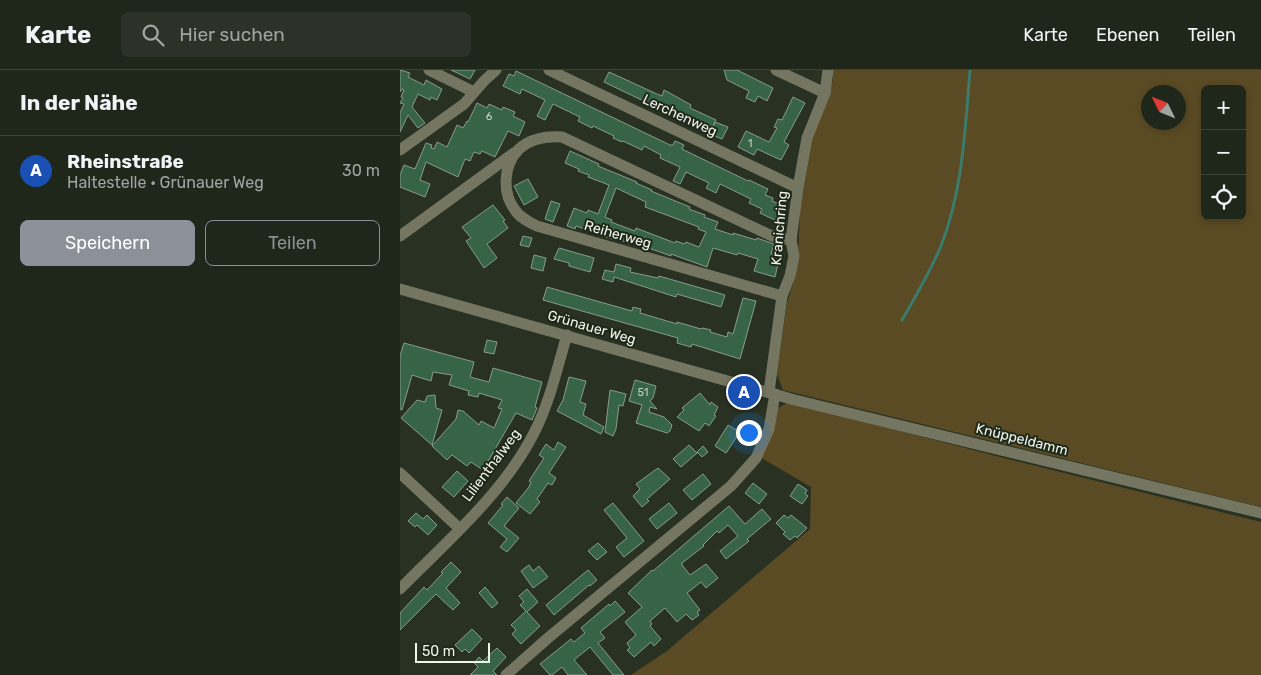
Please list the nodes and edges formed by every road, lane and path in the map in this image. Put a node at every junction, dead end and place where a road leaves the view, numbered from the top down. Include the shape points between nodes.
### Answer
1 (429, 70) edge
2 (496, 70) edge
3 (549, 70) edge
4 (776, 70) edge
5 (828, 70) edge
6 (474, 92) junction
7 (824, 93) junction
8 (519, 149) junction
9 (400, 150) edge
10 (798, 188) junction
11 (400, 236) edge
12 (791, 240) junction
13 (400, 289) edge
14 (782, 296) junction
15 (567, 335) junction
16 (772, 393) junction
17 (400, 473) edge
18 (1261, 513) edge
19 (460, 529) junction
20 (400, 588) edge
21 (506, 675) edge

1 - 6 street
2 - 6 street
3 - 10 street, Lerchenweg
4 - 7 street
5 - 7 street, Kranichring
6 - 9 street via 464,104
7 - 10 street, Kranichring via 808,133
8 - 11 street
8 - 12 street via 541,138 562,137 772,236
8 - 14 street, Reiherweg via 506,177 506,188 515,211 525,220
10 - 12 street, Kranichring
12 - 14 street, Kranichring via 794,256
13 - 15 street, Grünauer Weg
14 - 16 street, Kranichring
15 - 16 street, Grünauer Weg
15 - 19 street, Lilienthalweg via 534,434 500,483
16 - 18 street, Knüppeldamm
16 - 21 street, Kranichring via 769,429 756,458 731,486
17 - 19 street
19 - 20 street, Lilienthalweg

